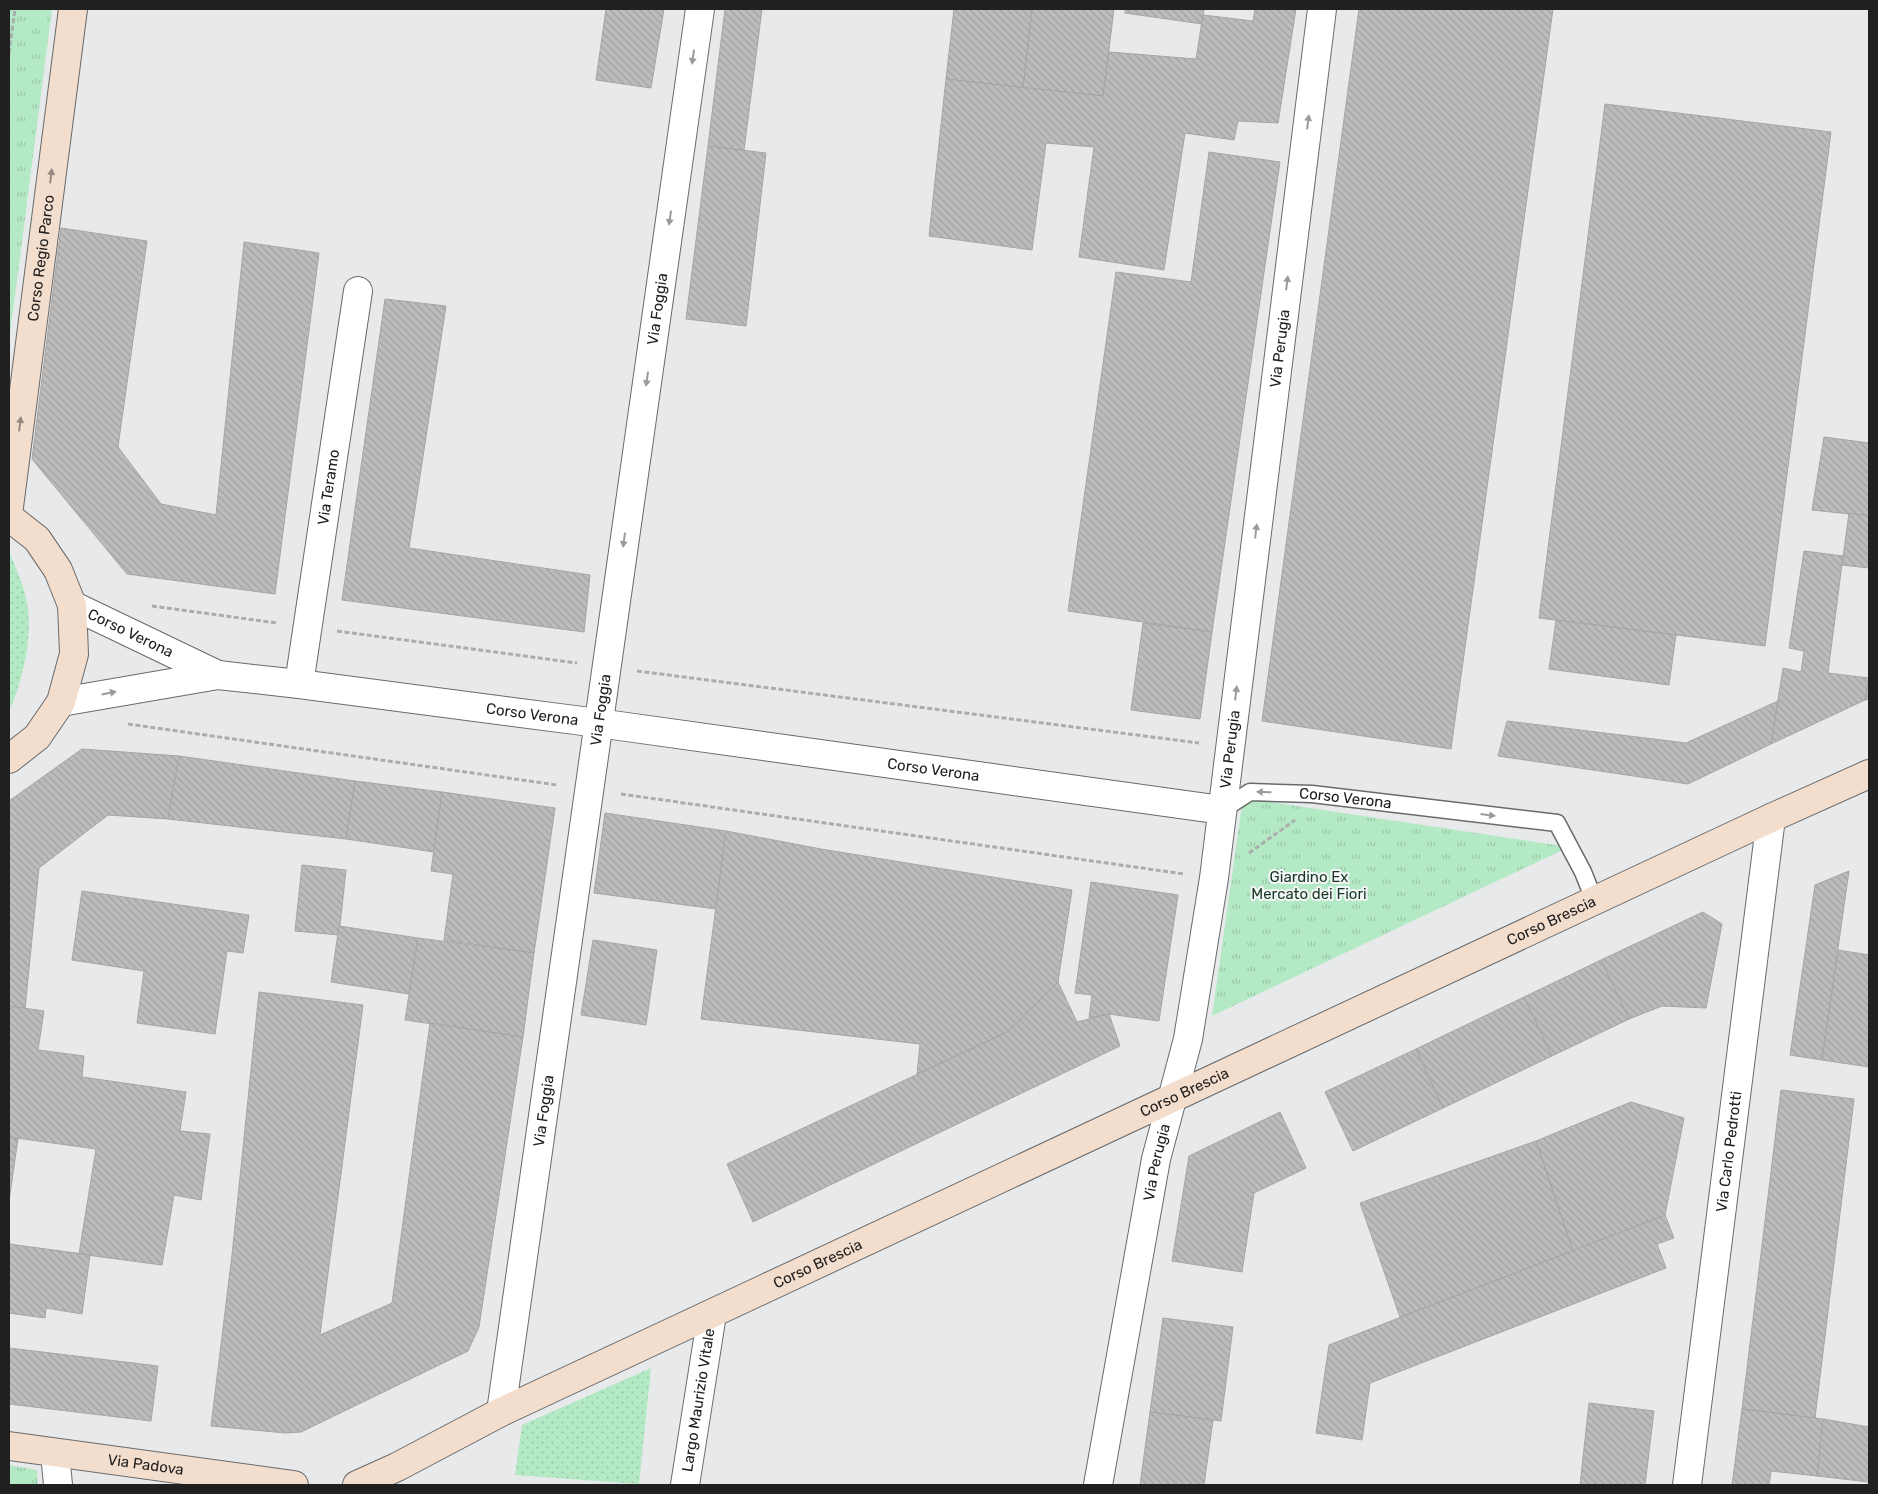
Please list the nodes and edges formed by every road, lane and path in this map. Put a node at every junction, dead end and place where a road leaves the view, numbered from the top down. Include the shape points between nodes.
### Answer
1 (15, 9) edge
2 (73, 9) edge
3 (700, 9) edge
4 (1322, 9) edge
5 (9, 53) edge
6 (358, 291) dead end
7 (9, 507) edge
8 (9, 517) edge
9 (72, 604) junction
10 (218, 675) junction
11 (299, 684) junction
12 (61, 702) junction
13 (598, 723) junction
14 (126, 724) dead end
15 (9, 759) edge
16 (1869, 774) edge
17 (588, 789) junction
18 (1222, 810) junction
19 (1303, 815) dead end
20 (1771, 818) junction
21 (1214, 878) junction
22 (1595, 902) junction
23 (1172, 1098) junction
24 (712, 1314) junction
25 (501, 1412) junction
26 (9, 1446) edge
27 (56, 1452) junction
28 (58, 1485) edge
29 (294, 1485) edge
30 (357, 1485) edge
31 (685, 1485) edge
32 (1098, 1485) edge
33 (1687, 1485) edge

1 - 5 path
7 -> 2 street, Corso Regio Parco
3 -> 13 street, Via Foggia
18 -> 4 street, Via Perugia
6 - 11 street, Via Teramo
8 - 9 street via 36,539 53,562
9 - 10 street, Corso Verona
9 - 12 street via 74,654
10 - 11 street, Corso Verona
12 -> 10 street, Corso Verona
11 - 13 street, Corso Verona
12 - 15 street via 37,737
13 - 17 street, Via Foggia
13 - 18 street, Corso Verona
14 - 17 path
16 - 20 street, Corso Brescia
17 - 21 path
17 - 25 street, Via Foggia
18 - 21 street, Via Perugia
18 - 22 lane, Corso Verona via 1250,792 1312,794 1557,823
19 - 21 path
20 - 22 street, Corso Brescia
20 - 33 street, Via Carlo Pedrotti
21 - 23 street, Via Perugia via 1188,1039
22 - 23 street, Corso Brescia
23 - 24 street, Corso Brescia
23 - 32 street, Via Perugia via 1152,1179
24 - 25 street, Corso Brescia
24 - 31 street, Largo Maurizio Vitale
25 - 30 street
26 - 27 street, Via Padova
27 - 28 street
27 - 29 street, Via Padova

